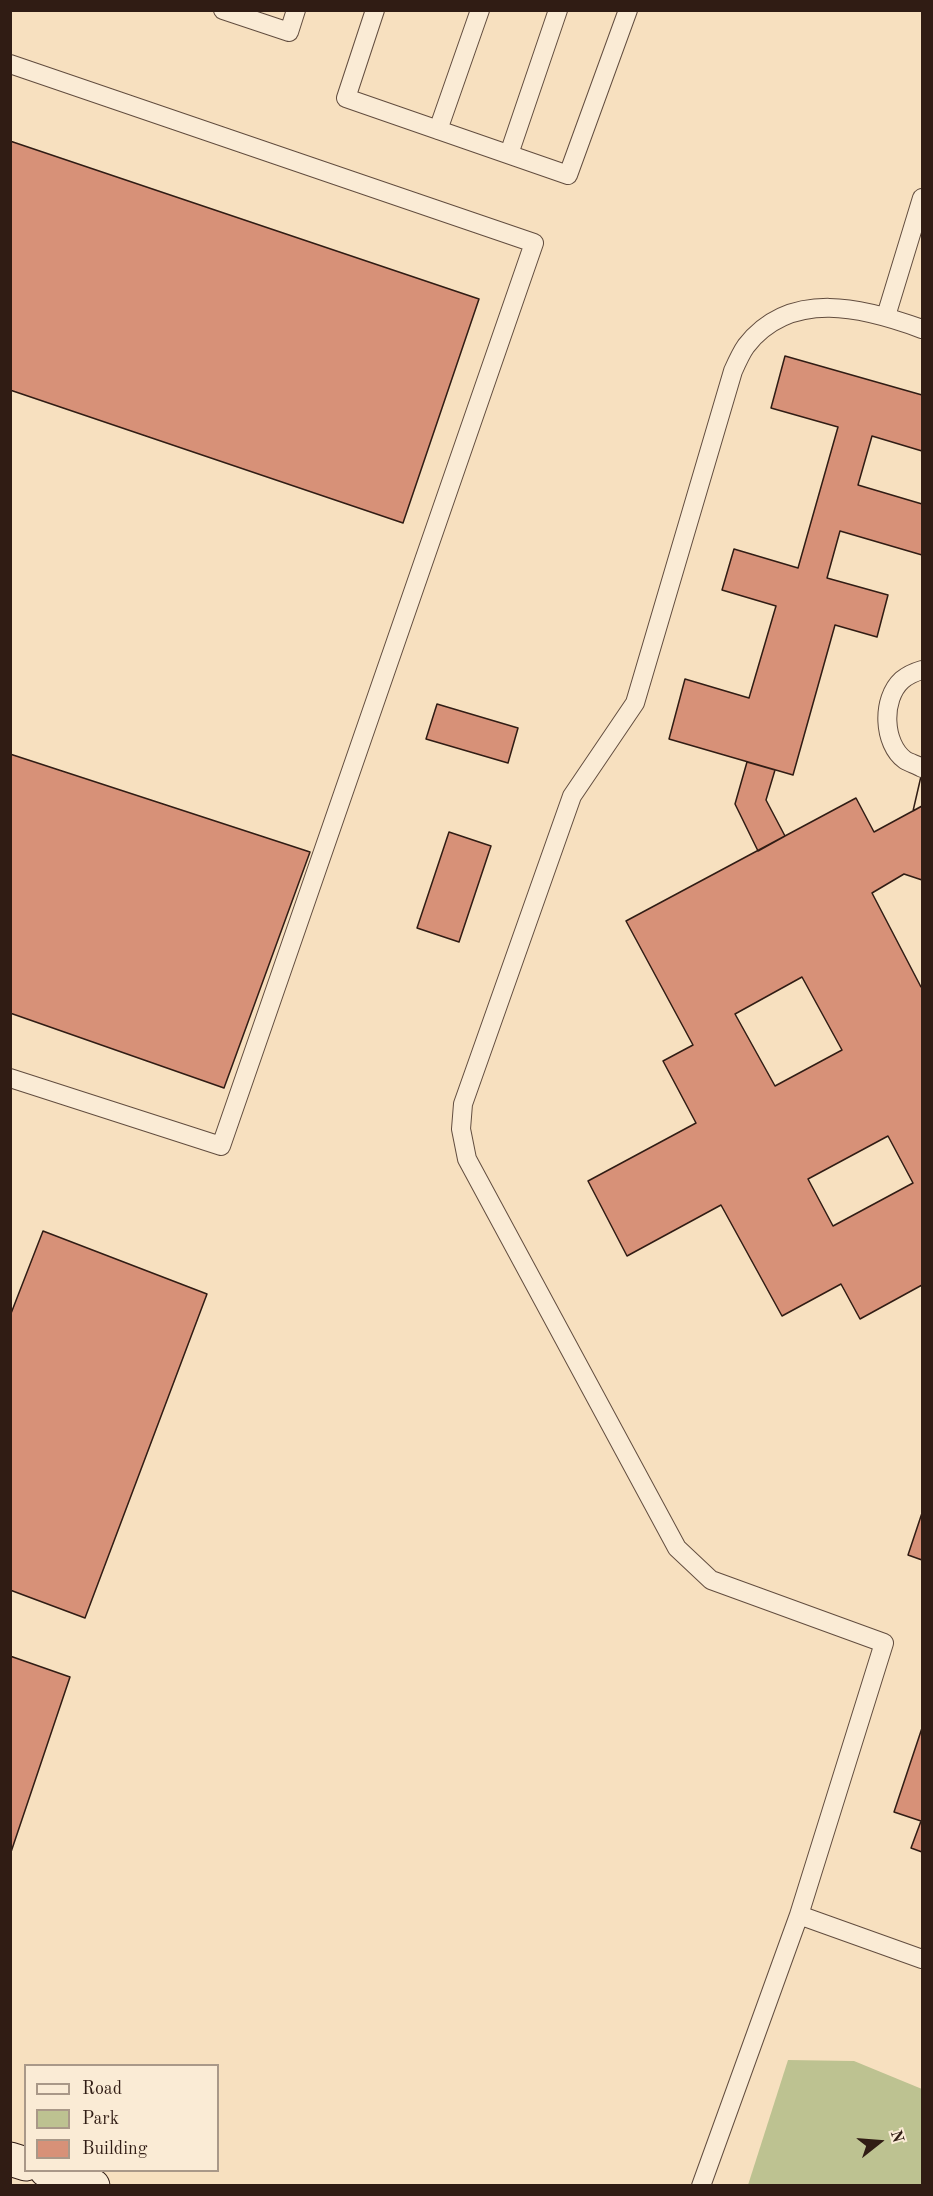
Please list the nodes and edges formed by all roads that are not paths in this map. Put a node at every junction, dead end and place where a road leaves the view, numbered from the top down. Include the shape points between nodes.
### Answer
1 (223, 10) edge
2 (296, 10) edge
3 (375, 10) edge
4 (480, 10) edge
5 (558, 10) edge
6 (628, 10) edge
7 (10, 64) edge
8 (438, 130) junction
9 (509, 154) junction
10 (922, 198) edge
11 (886, 316) junction
12 (922, 329) edge
13 (922, 670) edge
14 (922, 768) edge
15 (10, 1077) edge
16 (799, 1915) junction
17 (922, 1959) edge
18 (52, 2172) edge
19 (93, 2186) edge
20 (701, 2186) edge

1 - 2 lane via 289,32
3 - 8 lane via 346,98
4 - 8 lane
5 - 9 lane
6 - 9 lane via 568,175
7 - 15 lane via 534,243 221,1146
8 - 9 lane
10 - 11 lane
11 - 12 lane
11 - 16 lane via 855,309 801,310 759,332 745,347 733,370 635,703 572,796 463,1104 461,1129 467,1159 677,1548 711,1580 884,1643
13 - 14 lane via 900,681 887,712 896,750
16 - 17 lane
16 - 20 lane
18 - 19 main road

